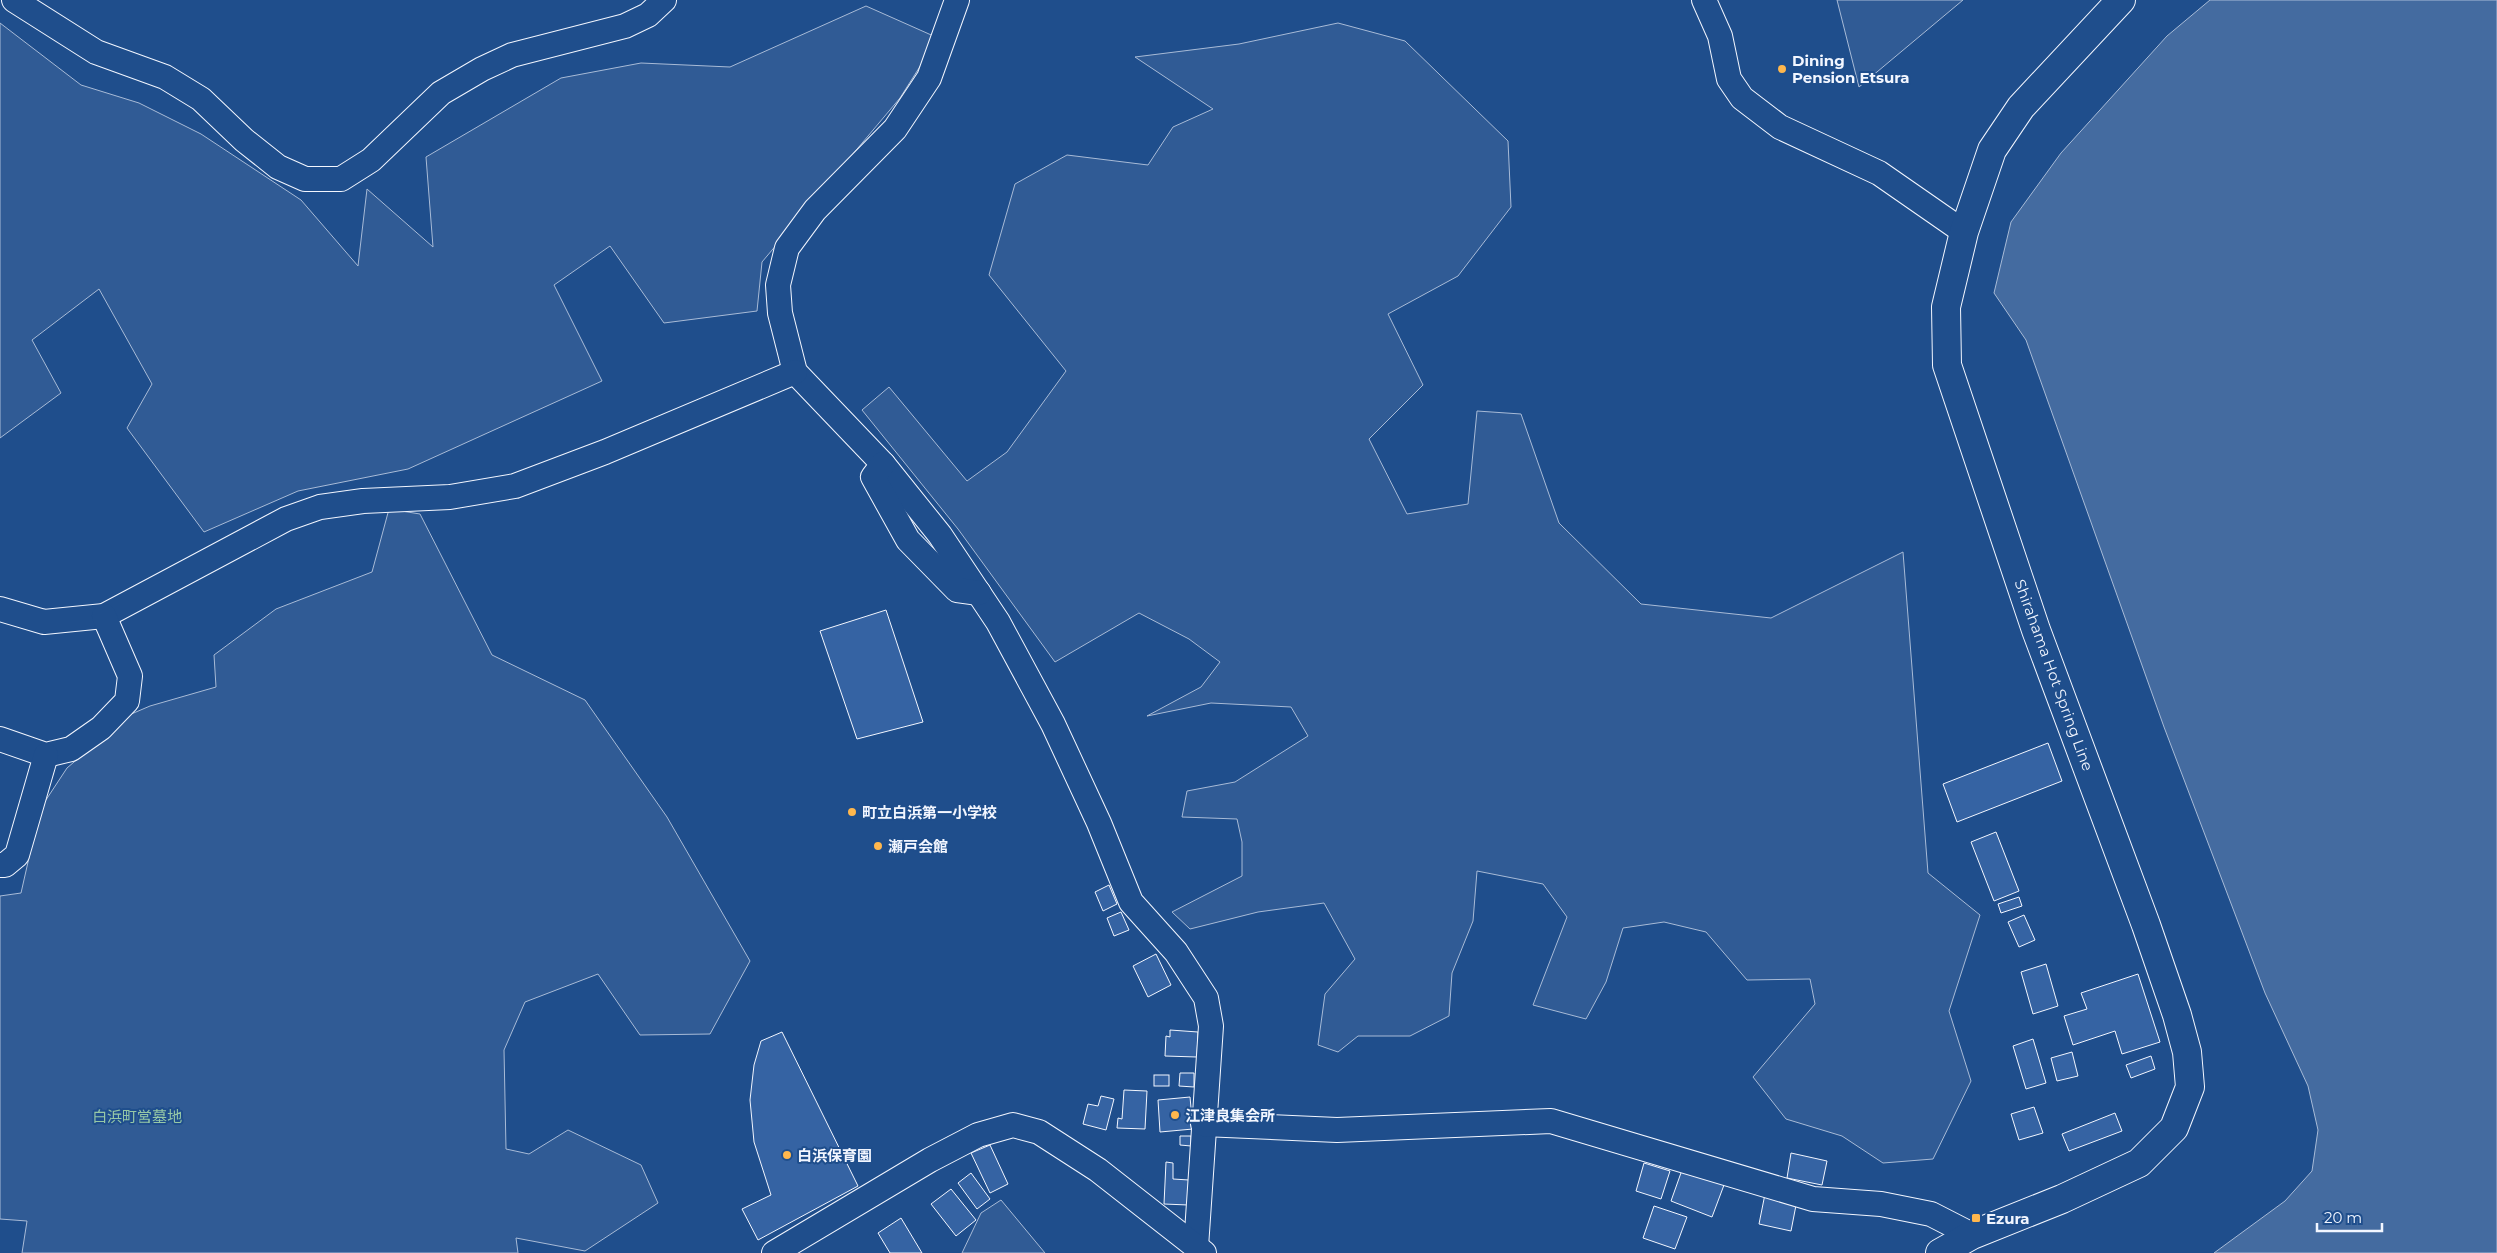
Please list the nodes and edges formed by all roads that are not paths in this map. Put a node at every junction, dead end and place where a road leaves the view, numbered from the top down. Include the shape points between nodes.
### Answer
1 (14, 0) edge
2 (664, 0) edge
3 (957, 0) edge
4 (1704, 0) edge
5 (2121, 0) edge
6 (1964, 232) junction
7 (795, 372) junction
8 (0, 609) edge
9 (104, 616) junction
10 (0, 739) edge
11 (46, 755) junction
12 (0, 865) edge
13 (1203, 1124) junction
14 (1972, 1235) junction
15 (1200, 1250) edge
16 (774, 1253) edge
17 (1940, 1253) edge

1 - 2 street via 96,52 165,76 201,99 278,167 305,179 314,179 341,178 371,160 441,93 482,69 512,55 625,26 648,15
3 - 7 street via 929,78 895,129 815,210 787,248 778,285 780,314
4 - 6 street via 1720,36 1729,79 1742,98 1780,127 1879,173
5 - 6 main road, Shirahama Hot Spring Line via 2021,108 1996,143
6 - 14 main road, Shirahama Hot Spring Line via 1946,307 1948,365 2036,630 2174,1006 2187,1052 2190,1087 2174,1128 2139,1163 2062,1199
7 - 9 street via 515,486 450,497 363,501 320,507 286,519
7 - 13 street via 883,464 940,535 979,593 1054,724 1131,902 1176,952 1206,998 1211,1026
8 - 9 street via 44,622
9 - 11 street via 130,676 127,701 101,728 71,749
10 - 11 street
11 - 12 street via 17,854
13 - 14 street via 1337,1130 1551,1121 1813,1199 1881,1204 1931,1214
13 - 15 street
14 - 17 main road, Shirahama Hot Spring Line
15 - 16 street via 1098,1170 1039,1132 1013,1125 978,1135 930,1160

